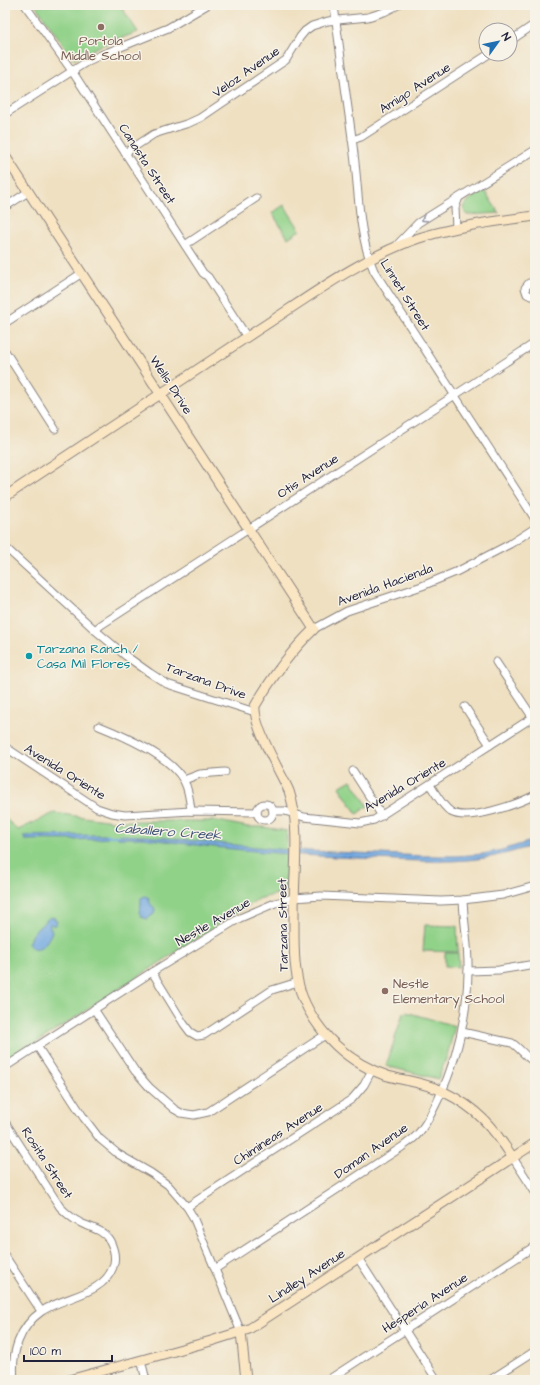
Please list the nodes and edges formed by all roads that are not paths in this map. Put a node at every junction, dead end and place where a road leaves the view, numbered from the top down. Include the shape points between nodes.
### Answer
1 (25, 5) edge
2 (207, 5) edge
3 (334, 5) edge
4 (398, 5) edge
5 (336, 21) junction
6 (535, 24) edge
7 (518, 36) edge
8 (478, 61) edge
9 (72, 71) junction
10 (5, 114) edge
11 (352, 140) junction
12 (535, 150) edge
13 (125, 153) junction
14 (5, 156) edge
15 (28, 192) junction
16 (256, 198) dead end
17 (458, 200) junction
18 (5, 207) edge
19 (535, 216) edge
20 (456, 228) junction
21 (185, 244) junction
22 (394, 248) junction
23 (369, 260) junction
24 (82, 273) junction
25 (535, 284) edge
26 (535, 295) edge
27 (5, 323) edge
28 (247, 337) junction
29 (535, 343) edge
30 (5, 351) edge
31 (161, 394) junction
32 (454, 395) junction
33 (55, 429) dead end
34 (5, 498) edge
35 (535, 519) edge
36 (249, 528) junction
37 (535, 528) edge
38 (5, 547) edge
39 (314, 629) junction
40 (95, 630) junction
41 (496, 662) dead end
42 (465, 707) dead end
43 (255, 712) junction
44 (534, 717) edge
45 (99, 726) dead end
46 (490, 745) junction
47 (5, 747) edge
48 (353, 771) dead end
49 (225, 772) dead end
50 (184, 780) junction
51 (430, 785) junction
52 (535, 795) edge
53 (191, 811) junction
54 (273, 811) junction
55 (258, 812) junction
56 (294, 814) junction
57 (382, 816) junction
58 (295, 847) joint
59 (535, 886) edge
60 (294, 898) junction
61 (463, 900) junction
62 (535, 964) edge
63 (468, 971) junction
64 (152, 972) junction
65 (298, 982) junction
66 (94, 1009) junction
67 (462, 1032) junction
68 (326, 1035) junction
69 (37, 1046) junction
70 (535, 1062) edge
71 (5, 1067) edge
72 (372, 1070) junction
73 (442, 1091) junction
74 (5, 1122) edge
75 (535, 1143) edge
76 (512, 1158) junction
77 (535, 1192) edge
78 (187, 1207) junction
79 (535, 1246) edge
80 (5, 1256) edge
81 (358, 1258) junction
82 (215, 1269) junction
83 (42, 1311) junction
84 (405, 1330) junction
85 (241, 1332) junction
86 (535, 1351) edge
87 (141, 1360) junction
88 (14, 1380) edge
89 (69, 1380) edge
90 (146, 1380) edge
91 (246, 1380) edge
92 (328, 1380) edge
93 (437, 1380) edge
94 (490, 1380) edge

1 - 9 street, Canasta Street
2 - 9 street via 168,28 101,55
3 - 5 street, Linnet Street
4 - 5 street, Veloz Avenue via 368,17
5 - 11 street, Linnet Street
5 - 13 street, Veloz Avenue via 318,24 305,31 291,55 283,63 200,118 154,134
6 - 7 street
8 - 11 street, Amigo Avenue via 361,137
9 - 10 street
9 - 13 street, Canasta Street
11 - 23 street, Linnet Street via 364,243
12 - 17 street
13 - 21 street, Canasta Street
14 - 15 street, Wells Drive
15 - 18 street
15 - 24 street, Wells Drive
16 - 21 street
17 - 20 street via 455,207
17 -> 22 street via 418,223
19 - 20 street
20 - 22 street
21 - 28 street, Canasta Street
22 - 23 street
23 - 28 street
23 - 32 street, Linnet Street
24 - 27 street
24 - 31 street, Wells Drive
25 - 26 street via 529,283 525,288 527,294
28 - 31 street
29 - 32 street, Otis Avenue
30 - 33 street
31 - 34 street
31 - 36 street, Wells Drive
32 - 35 street, Linnet Street
32 - 36 street, Otis Avenue
36 - 39 street, Wells Drive
36 - 40 street, Otis Avenue
37 - 39 street, Avenida Hacienda via 458,571 347,611
38 - 40 street, Tarzana Drive
39 - 43 street, Avenida Hacienda via 290,653 255,706
40 - 43 street, Tarzana Drive via 126,656 167,684
41 - 44 street via 503,680
42 - 46 street
43 - 56 street, Tarzana Drive via 260,731 289,791
44 - 46 street, Avenida Oriente
45 - 50 street via 126,737 166,760
46 - 51 street, Avenida Oriente
47 - 53 street, Avenida Oriente via 97,808 125,815
48 - 57 street
49 - 50 street via 200,774
50 - 53 street
51 - 52 street via 450,812 465,816 501,808
51 - 57 street, Avenida Oriente
53 - 55 street, Avenida Oriente
54 - 55 street, Avenida Oriente via 265,804 259,807
54 - 55 street, Avenida Oriente via 266,820 259,817
54 - 56 street, Avenida Oriente
56 - 57 street, Avenida Oriente via 360,823
56 - 58 street, Tarzana Drive
58 - 60 street, Tarzana Street
59 - 61 street, Nestle Avenue via 498,896
60 - 61 street, Nestle Avenue via 321,896
60 - 64 street, Nestle Avenue via 265,906 240,918
60 - 65 street, Tarzana Street via 294,950
61 - 63 street, Doman Avenue
62 - 63 street via 499,970
63 - 67 street, Doman Avenue via 467,1003
64 - 65 street via 190,1032 197,1036 204,1035 272,990
64 - 66 street, Nestle Avenue
65 - 68 street, Tarzana Street via 310,1013
66 - 68 street via 135,1071 150,1088 174,1109 194,1115 208,1112
66 - 69 street, Nestle Avenue
67 - 70 street via 512,1043
67 - 73 street, Doman Avenue
68 - 72 street, Tarzana Street via 346,1054
69 - 71 street, Nestle Avenue
69 - 78 street via 100,1139 118,1154 168,1185
72 - 73 street, Tarzana Street
72 - 78 street, Chimineas Avenue via 352,1099
73 - 76 street, Tarzana Street via 477,1113 493,1129
73 - 82 street, Doman Avenue via 430,1118 416,1136 402,1148
74 - 83 street, Rosita Street via 60,1207 69,1216 102,1232 114,1250 114,1263 110,1275 100,1285
75 - 76 street, Lindley Avenue
76 - 77 street, Tarzana Street
76 - 81 street, Lindley Avenue
78 - 82 street
79 - 84 street, Hesperia Avenue
80 - 83 street
81 - 84 street
81 - 85 street, Lindley Avenue
82 - 85 street
83 - 88 street, Rosita Street via 27,1326 16,1345
84 - 92 street, Hesperia Avenue
84 - 93 street
85 - 87 street, Lindley Avenue
85 - 91 street
86 - 94 street
87 - 89 street, Lindley Avenue
87 - 90 street

